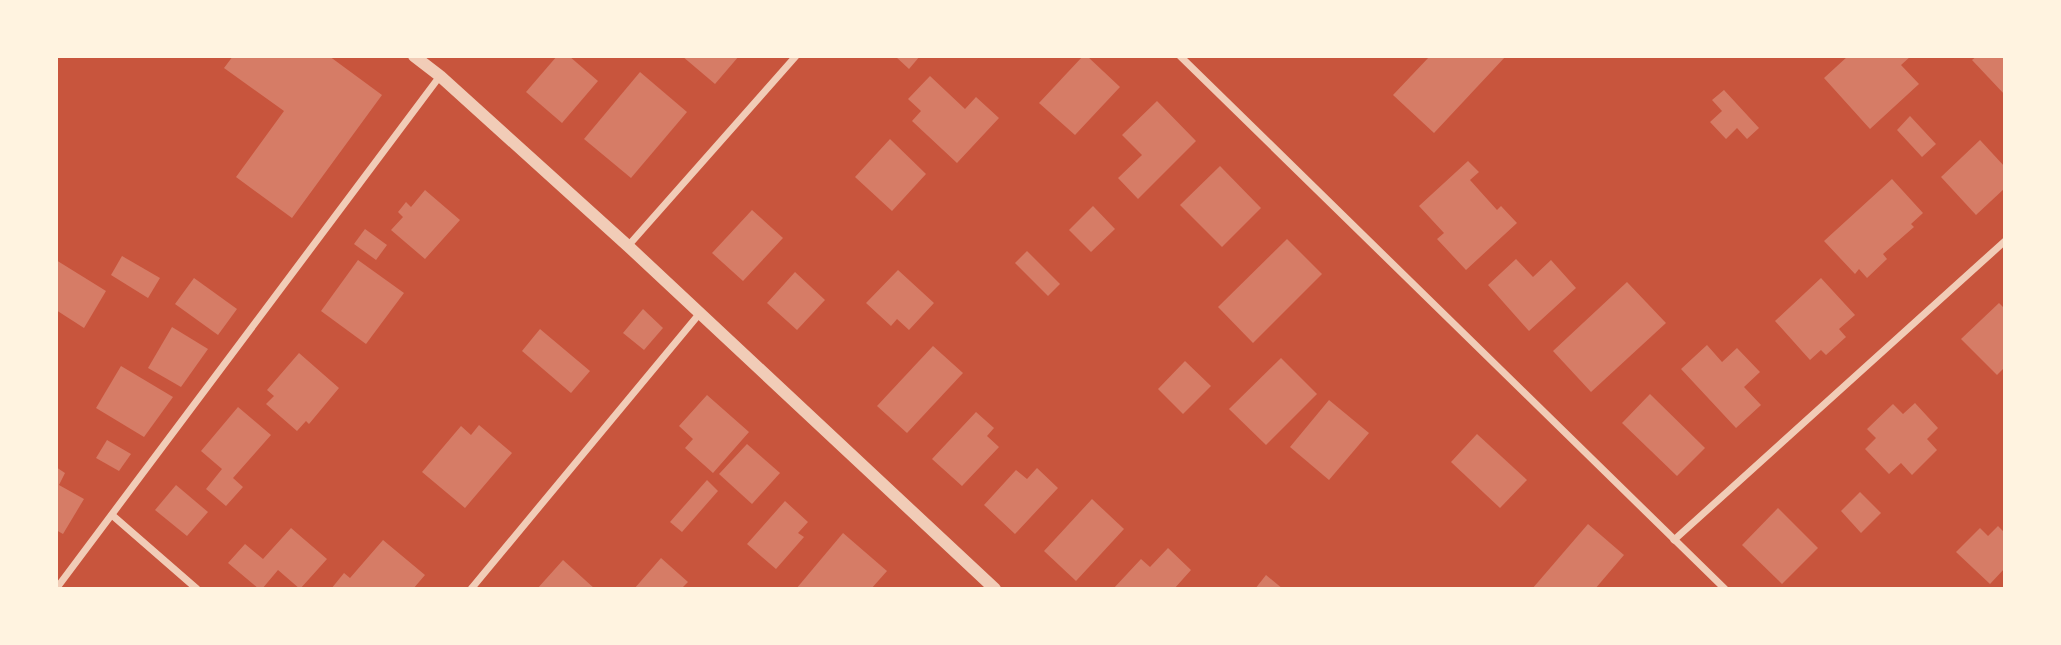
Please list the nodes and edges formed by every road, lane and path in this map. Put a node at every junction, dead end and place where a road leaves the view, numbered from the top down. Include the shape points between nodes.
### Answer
1 (414, 56) edge
2 (796, 56) edge
3 (1180, 56) edge
4 (440, 76) junction
5 (2005, 241) edge
6 (628, 246) junction
7 (700, 313) junction
8 (112, 515) junction
9 (1674, 540) junction
10 (56, 589) edge
11 (197, 589) edge
12 (471, 589) edge
13 (995, 589) edge
14 (1725, 589) edge

1 - 4 street
2 - 6 street
3 - 9 street
4 - 6 street
4 - 8 street
5 - 9 street
6 - 7 street
7 - 12 street
7 - 13 street
8 - 10 street
8 - 11 street
9 - 14 street

